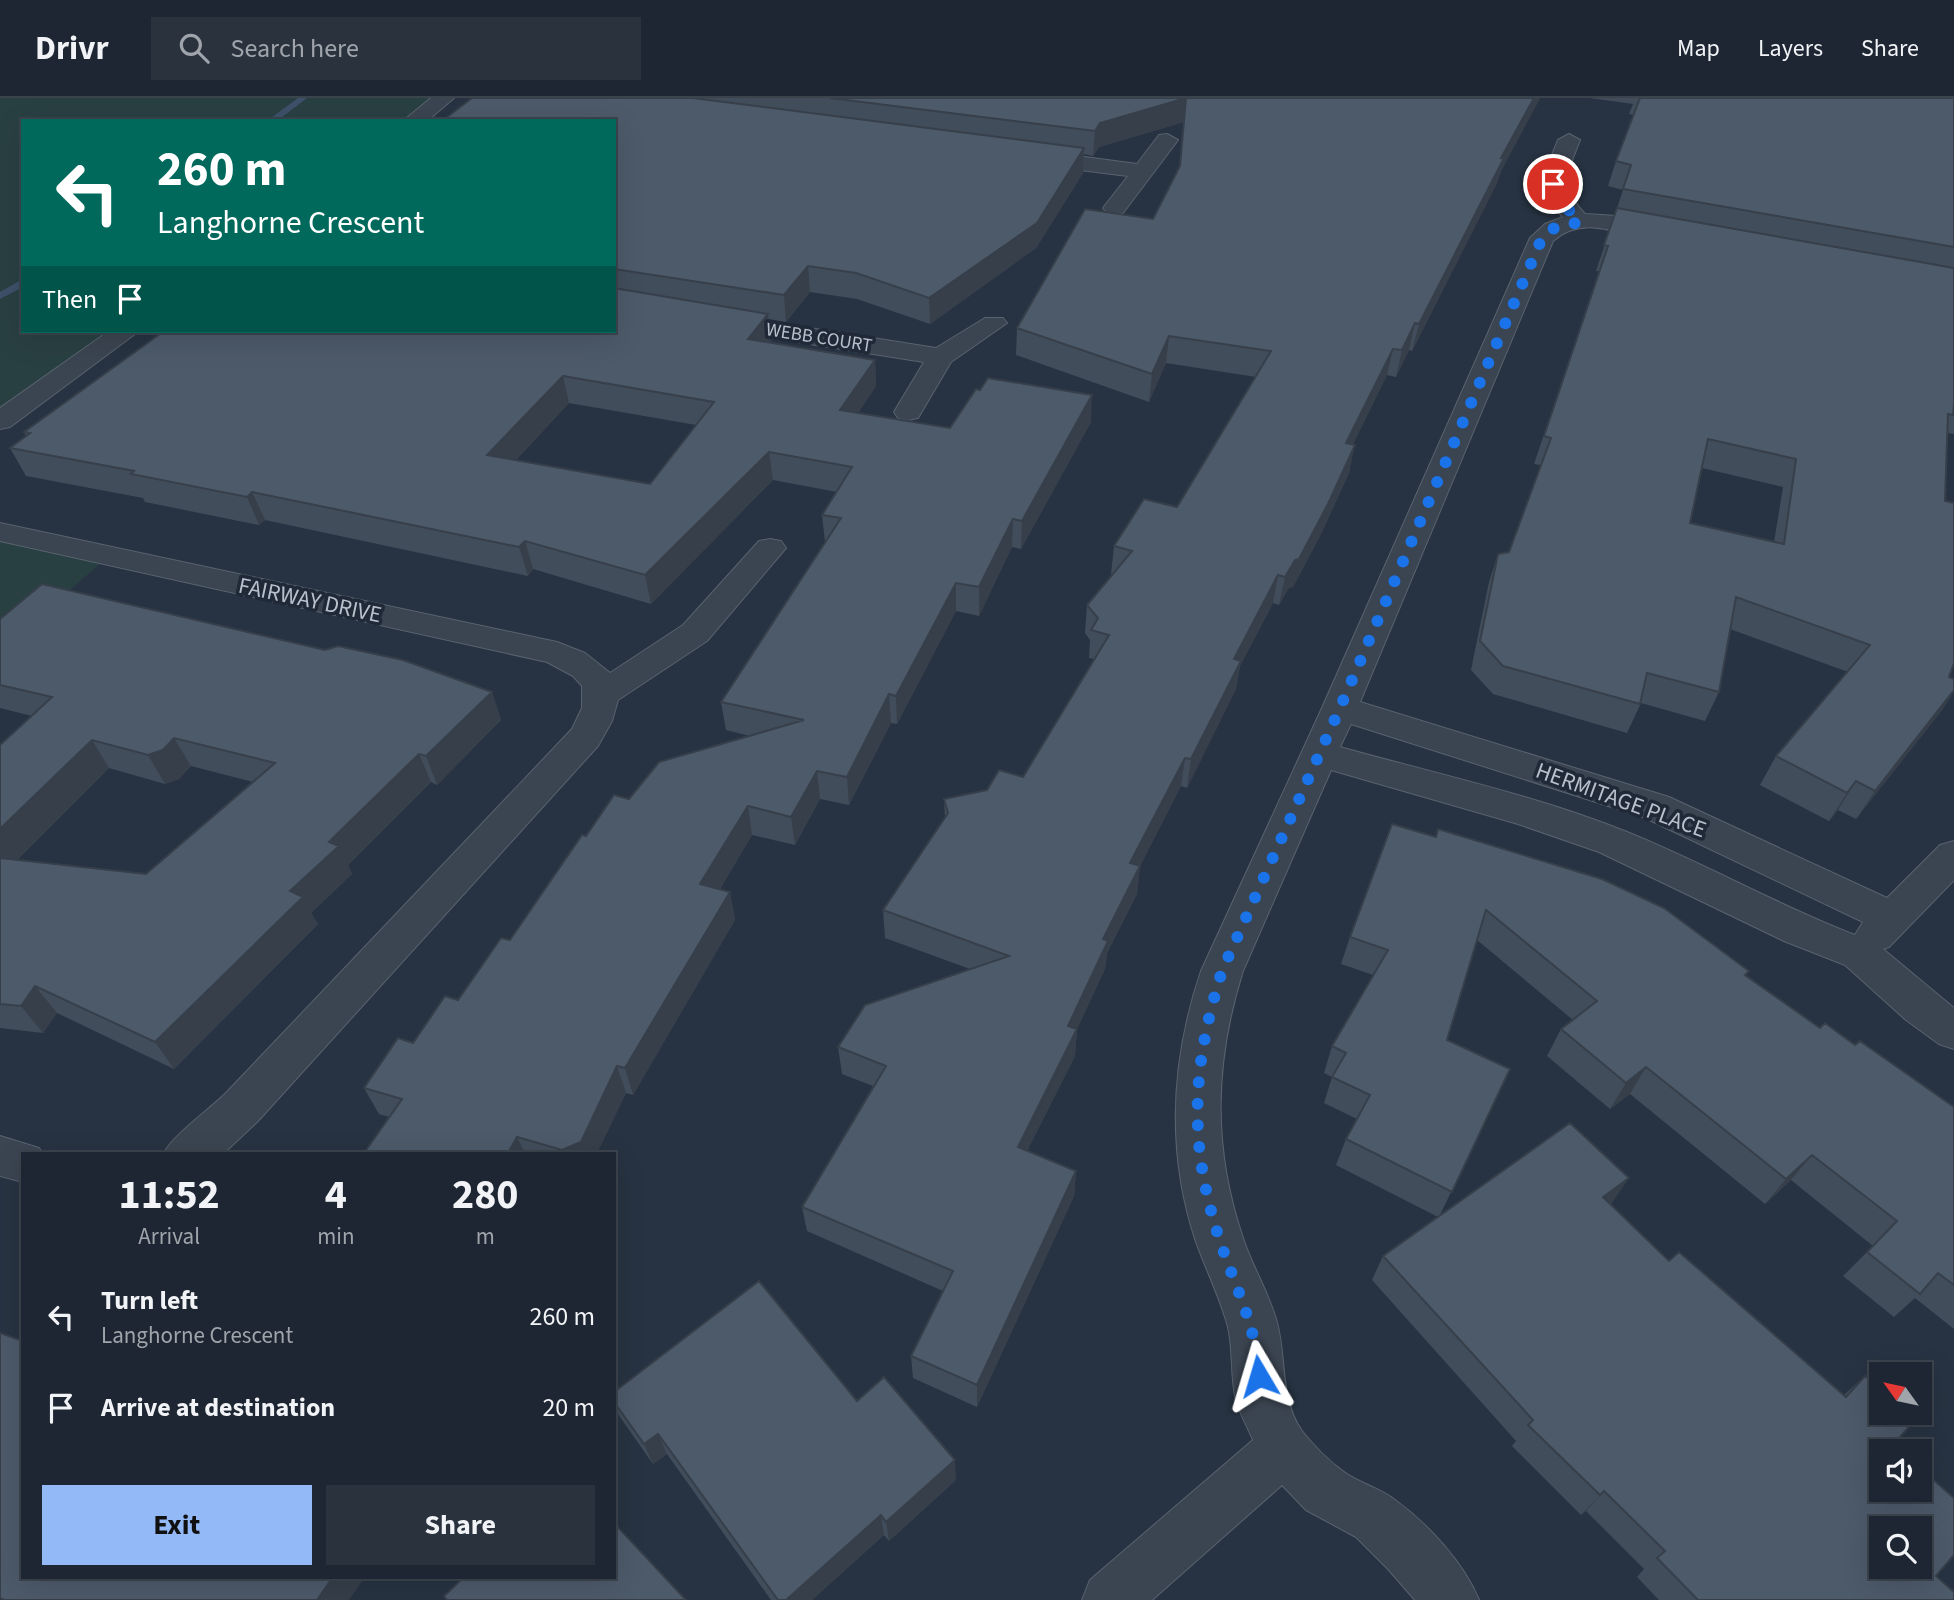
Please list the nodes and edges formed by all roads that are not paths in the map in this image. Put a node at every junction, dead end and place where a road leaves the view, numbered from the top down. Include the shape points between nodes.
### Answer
1 (444, 98) edge
2 (416, 119) edge
3 (1167, 140) dead end
4 (1569, 140) dead end
5 (1005, 153) edge
6 (1141, 171) junction
7 (1115, 208) dead end
8 (1580, 222) junction
9 (1696, 239) edge
10 (616, 305) edge
11 (994, 323) dead end
12 (123, 333) edge
13 (942, 357) junction
14 (908, 412) dead end
15 (0, 421) edge
16 (0, 533) edge
17 (770, 548) dead end
18 (603, 693) junction
19 (1340, 708) junction
20 (1319, 754) junction
21 (1954, 855) edge
22 (1891, 918) junction
23 (1860, 954) junction
24 (1954, 1031) edge
25 (189, 1152) edge
26 (0, 1156) edge
27 (21, 1161) edge
28 (1283, 1449) junction
29 (1110, 1600) edge
30 (1451, 1600) edge

1 - 2 street
3 - 6 street
4 - 8 street via 1553,184 1557,197
5 - 6 street
6 - 7 street
8 - 9 street
8 - 19 street via 1552,229 1542,238
10 - 13 street, WEBB COURT
11 - 13 street
12 - 15 street
13 - 14 street
16 - 18 street, FAIRWAY DRIVE via 557,653 582,664
17 - 18 street via 678,648
18 - 25 street via 598,716 585,737 242,1108
19 - 20 street
19 - 22 street, HERMITAGE PLACE via 1656,807
20 - 23 street, HERMITAGE PLACE via 1594,835
20 - 28 street via 1222,971 1211,1005 1197,1090 1196,1142 1207,1196 1251,1319 1261,1397
21 - 22 street
22 - 23 street
23 - 24 street, HERMITAGE PLACE
26 - 27 street
28 - 29 street
28 - 30 street via 1325,1491 1375,1518

